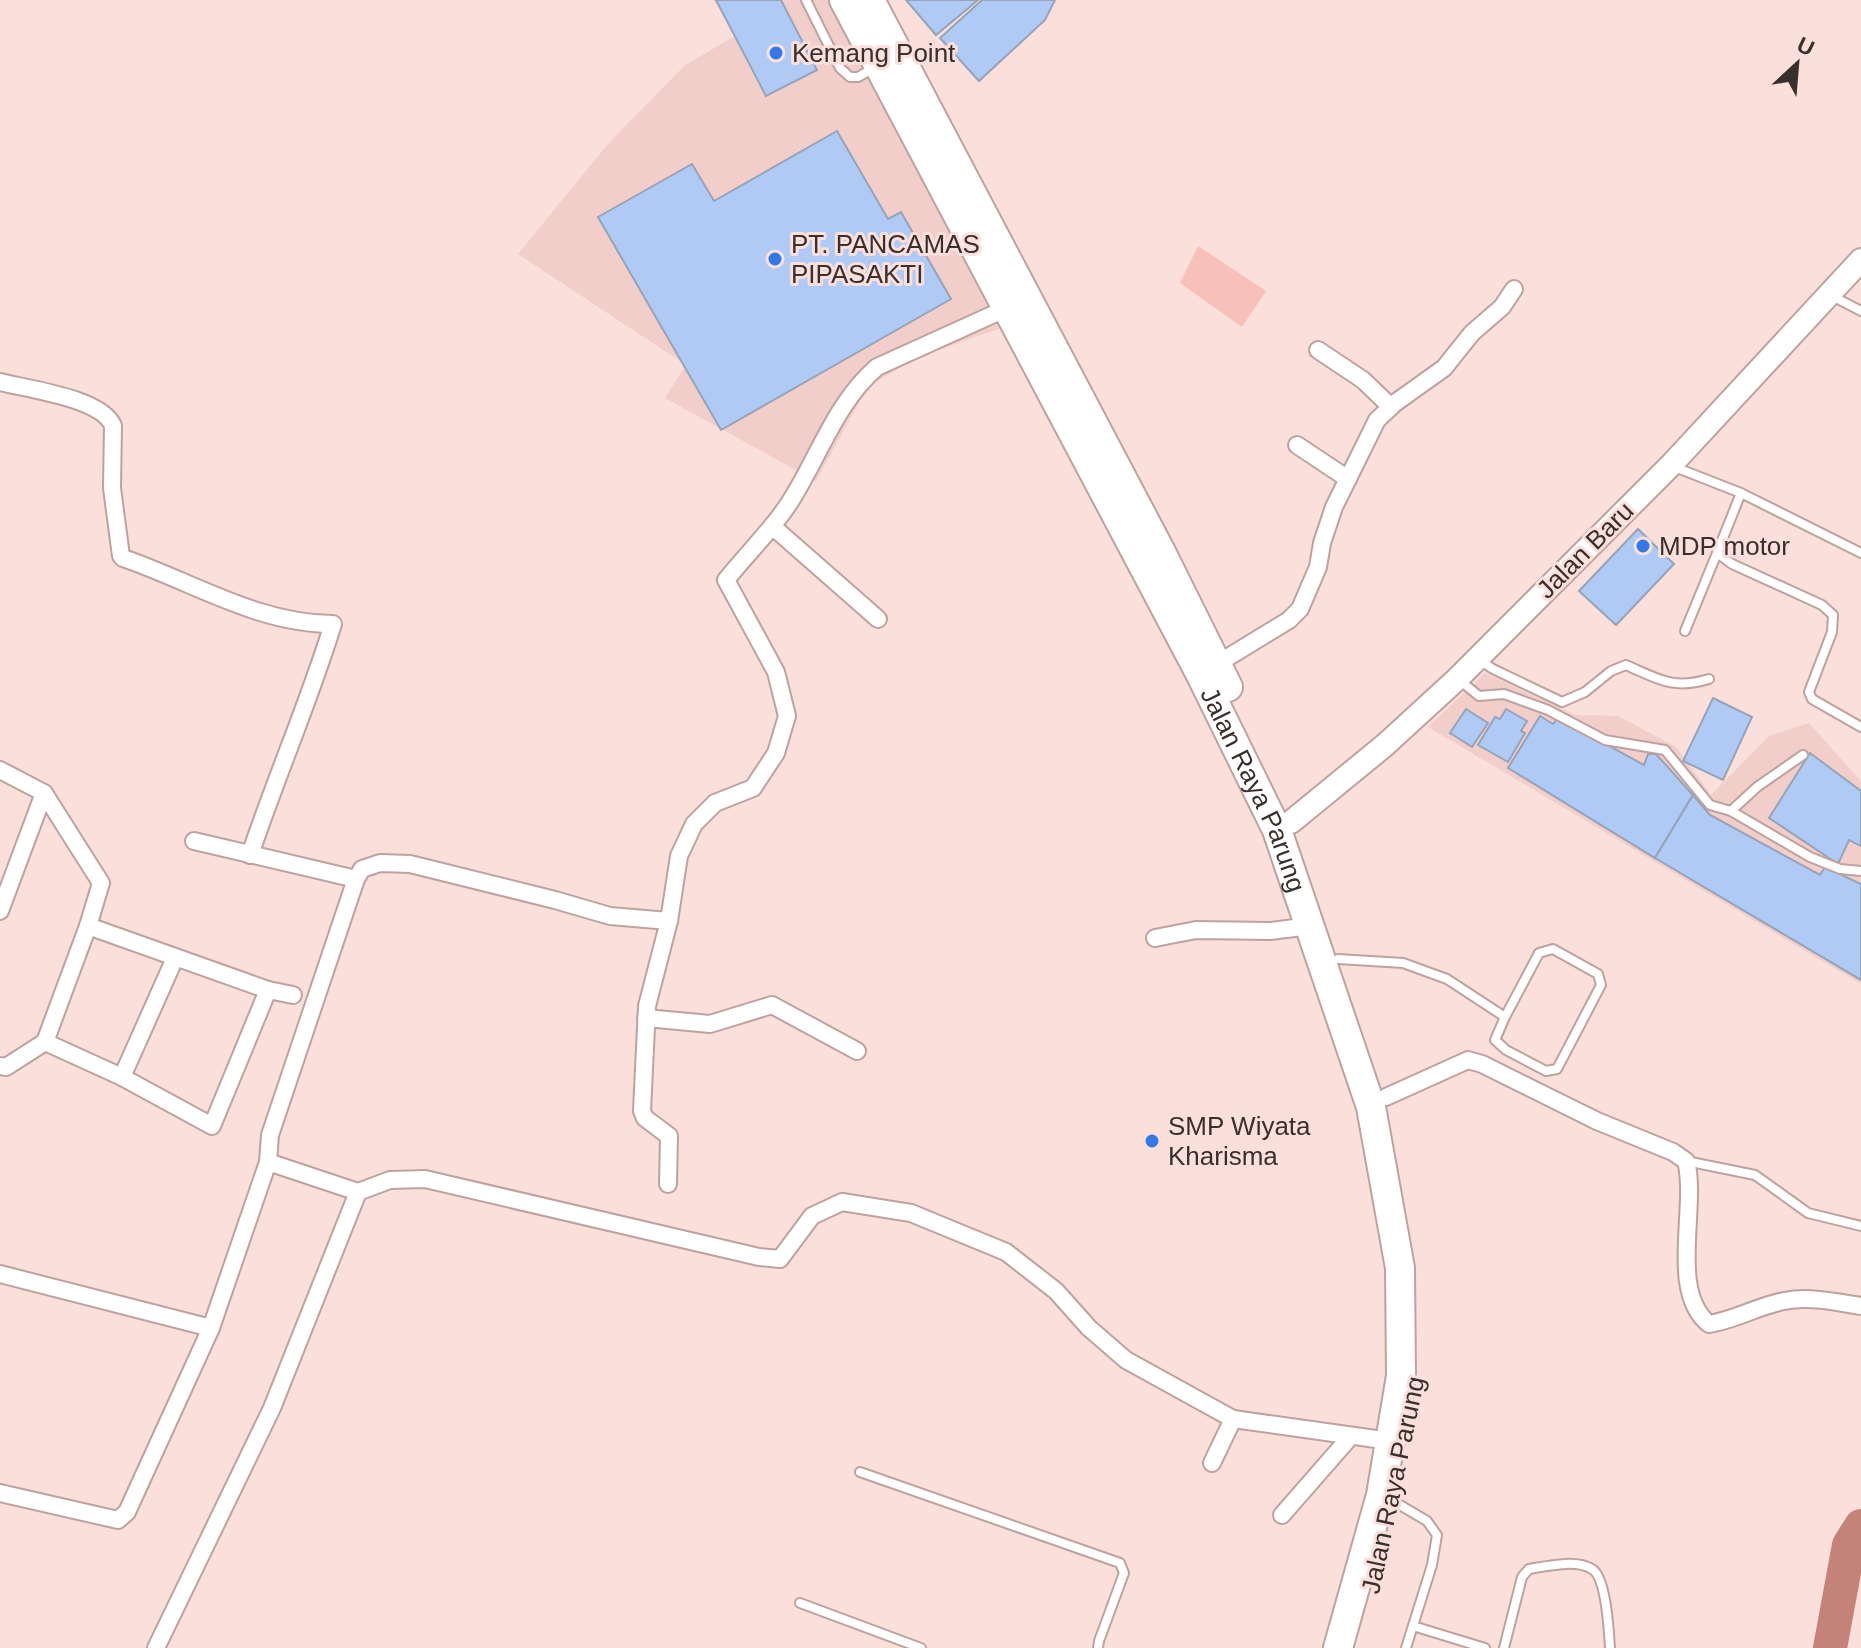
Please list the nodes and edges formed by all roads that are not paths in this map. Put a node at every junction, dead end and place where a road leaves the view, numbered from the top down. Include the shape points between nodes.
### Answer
1 (806, 0) edge
2 (858, 3) edge
3 (879, 66) junction
4 (1861, 260) edge
5 (1514, 289) dead end
6 (1829, 295) junction
7 (1005, 309) junction
8 (1861, 311) edge
9 (1318, 350) dead end
10 (0, 382) edge
11 (1391, 407) junction
12 (1297, 445) dead end
13 (1671, 465) junction
14 (1348, 479) junction
15 (1741, 493) junction
16 (772, 526) junction
17 (1717, 553) junction
18 (1861, 553) edge
19 (878, 619) dead end
20 (1685, 631) dead end
21 (1478, 658) junction
22 (1217, 664) junction
23 (1457, 679) junction
24 (1709, 679) dead end
25 (1861, 727) edge
26 (1803, 755) dead end
27 (0, 770) edge
28 (44, 793) junction
29 (1731, 811) junction
30 (1291, 822) junction
31 (194, 841) dead end
32 (250, 855) junction
33 (1861, 871) edge
34 (356, 879) junction
35 (0, 911) edge
36 (669, 921) junction
37 (88, 926) junction
38 (1310, 926) junction
39 (1155, 938) dead end
40 (175, 958) junction
41 (1338, 959) junction
42 (268, 990) junction
43 (293, 995) dead end
44 (1505, 1017) junction
45 (646, 1018) junction
46 (45, 1042) junction
47 (857, 1051) dead end
48 (0, 1066) edge
49 (122, 1077) junction
50 (1386, 1097) junction
51 (1686, 1161) junction
52 (268, 1162) junction
53 (668, 1184) dead end
54 (358, 1192) junction
55 (1861, 1226) edge
56 (0, 1274) edge
57 (1861, 1306) edge
58 (211, 1328) junction
59 (1233, 1419) junction
60 (1351, 1436) junction
61 (1390, 1441) junction
62 (1212, 1463) dead end
63 (860, 1472) dead end
64 (0, 1493) edge
65 (1393, 1501) junction
66 (1282, 1515) dead end
67 (800, 1603) dead end
68 (1413, 1626) junction
69 (156, 1648) edge
70 (921, 1648) edge
71 (1098, 1648) edge
72 (1338, 1648) edge
73 (1353, 1648) edge
74 (1406, 1648) edge
75 (1485, 1648) edge
76 (1504, 1648) edge
77 (1610, 1648) edge

1 - 3 lane via 840,68 858,77
2 - 3 highway, Jalan Raya Parung
2 - 22 highway, Jalan Raya Parung via 1161,552
3 - 7 highway, Jalan Raya Parung
4 - 6 main road, Jalan Baru
5 - 11 street via 1444,368
6 - 8 lane
6 - 13 main road, Jalan Baru
7 - 16 street via 877,367 861,380
7 - 38 highway, Jalan Raya Parung via 1201,675 1277,830
9 - 11 street via 1363,380
10 - 32 street via 73,399 110,419 112,488 123,558 277,619 333,624
11 - 14 street via 1377,420
12 - 14 street
13 - 15 lane
13 - 21 main road, Jalan Baru
14 - 22 street via 1300,609
15 - 17 lane
15 - 18 lane
16 - 19 street
16 - 36 street via 726,580 776,672 787,716 776,753 753,788 715,803 694,824 679,856
17 - 20 lane
17 - 25 lane via 1833,615 1832,632 1809,692 1812,699
21 - 23 main road, Jalan Baru
21 - 24 lane via 1562,702 1626,665 1666,682 1688,685
22 - 30 highway, Jalan Raya Parung
23 - 29 lane via 1479,696 1504,694 1605,740 1665,750 1710,805
23 - 30 main road, Jalan Baru
26 - 29 lane
27 - 28 street
28 - 35 street
28 - 37 street via 101,883
29 - 33 lane via 1810,857
30 - 41 highway, Jalan Raya Parung
31 - 32 street
32 - 34 street
34 - 36 street via 371,865 410,864 610,916
34 - 52 street via 270,1135
36 - 45 street
37 - 40 street
37 - 46 street
38 - 39 street via 1196,930
38 - 61 highway, Jalan Raya Parung via 1371,1107 1400,1268 1401,1376
40 - 42 street
40 - 49 street
41 - 44 lane via 1403,963 1447,979
41 - 50 highway, Jalan Raya Parung
42 - 43 street
42 - 49 street via 212,1126
44 - 44 lane via 1495,1040 1546,1071 1557,1069 1601,985 1598,974 1553,949 1539,953
45 - 47 street via 710,1024 768,1004
45 - 53 street via 642,1111 669,1136
46 - 48 street
46 - 49 street
50 - 51 street via 1468,1060
50 - 65 highway, Jalan Raya Parung via 1419,1275 1418,1379
51 - 55 lane via 1755,1175 1808,1213
51 - 57 street via 1687,1262 1694,1307 1709,1324 1786,1301
52 - 54 street
52 - 58 street
54 - 59 street via 390,1180 425,1179 780,1259 812,1216 842,1202 911,1213 1006,1252 1056,1291 1126,1360
54 - 69 street via 272,1408
56 - 58 street
58 - 64 street via 127,1512 118,1520
59 - 60 street
59 - 62 street
60 - 61 street
60 - 66 street
61 - 72 highway, Jalan Raya Parung via 1381,1495
63 - 71 lane via 1120,1563 1124,1573
65 - 68 lane via 1427,1521 1437,1535
65 - 73 highway, Jalan Raya Parung
67 - 70 lane
68 - 74 lane
68 - 75 lane
76 - 77 lane via 1522,1577 1529,1569 1576,1565 1601,1578

